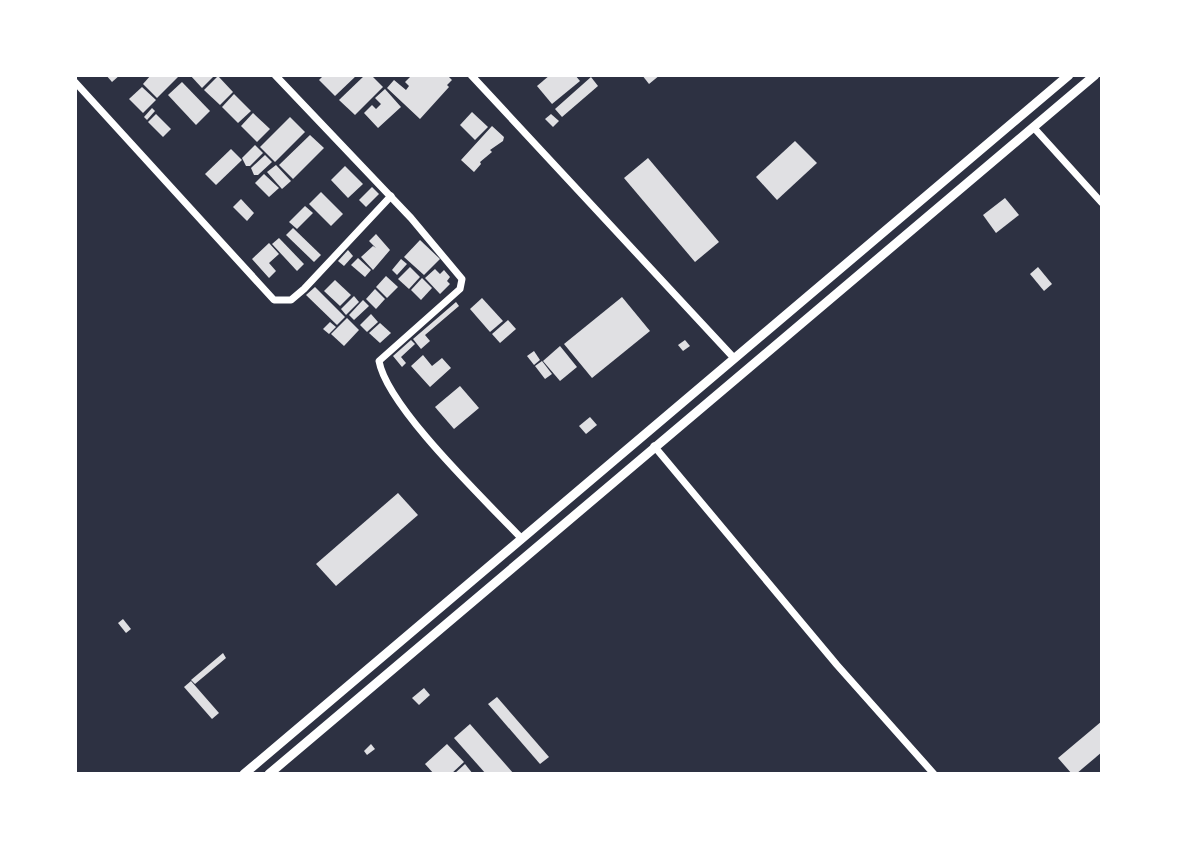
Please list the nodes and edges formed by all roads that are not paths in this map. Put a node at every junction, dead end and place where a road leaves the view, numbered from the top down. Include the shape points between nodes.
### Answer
1 (275, 75) edge
2 (471, 75) edge
3 (1069, 75) edge
4 (1096, 75) edge
5 (75, 82) edge
6 (1035, 129) junction
7 (390, 196) junction
8 (1102, 203) edge
9 (733, 357) junction
10 (654, 446) junction
11 (522, 539) junction
12 (244, 774) edge
13 (269, 774) edge
14 (934, 774) edge

1 - 7 street
2 - 9 street
3 - 9 street via 853,261
4 - 6 street
5 - 7 street via 274,300 290,300 304,289
6 - 8 street
6 - 10 street
7 - 11 street via 462,279 460,289 379,361 381,371 391,393 421,429
9 - 11 street
10 - 13 street
10 - 14 street
11 - 12 street

